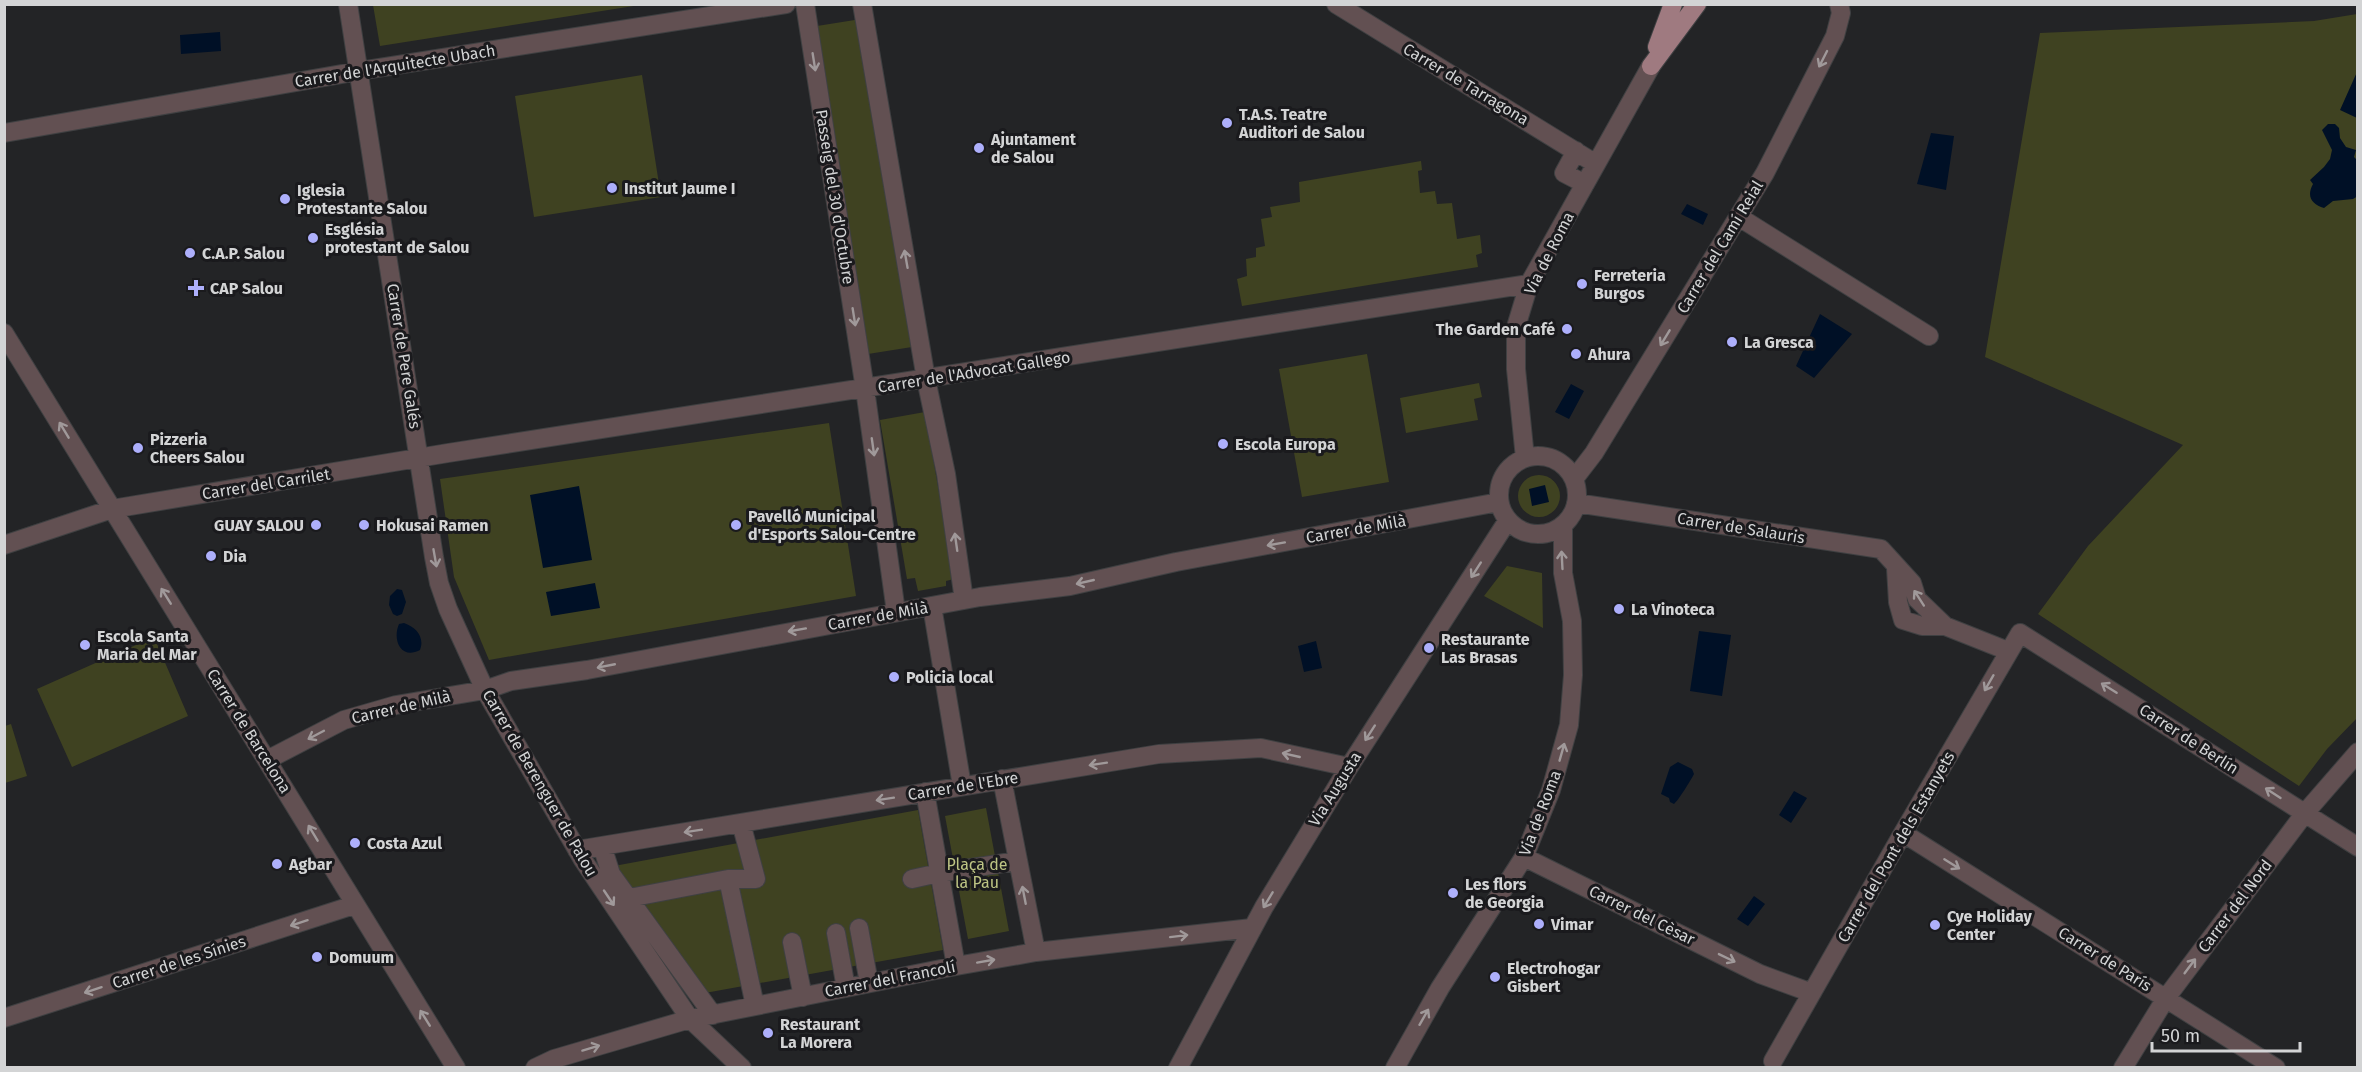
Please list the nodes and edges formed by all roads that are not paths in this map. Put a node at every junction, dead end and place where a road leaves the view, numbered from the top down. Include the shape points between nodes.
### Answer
1 (348, 4) edge
2 (786, 4) edge
3 (805, 4) edge
4 (862, 4) edge
5 (1336, 4) edge
6 (1673, 4) edge
7 (1697, 4) edge
8 (1839, 4) edge
9 (1651, 66) junction
10 (359, 71) junction
11 (4, 133) edge
12 (1576, 151) junction
13 (1596, 164) junction
14 (1585, 184) junction
15 (1738, 217) junction
16 (1529, 284) junction
17 (4, 333) edge
18 (1929, 336) dead end
19 (926, 379) junction
20 (865, 389) junction
21 (1525, 458) junction
22 (420, 459) junction
23 (1574, 479) junction
24 (1499, 502) junction
25 (1576, 503) junction
26 (112, 509) junction
27 (1508, 520) junction
28 (1563, 525) junction
29 (4, 544) edge
30 (964, 600) junction
31 (932, 606) junction
32 (896, 612) junction
33 (2020, 633) joint
34 (2008, 651) junction
35 (485, 690) junction
36 (2358, 752) edge
37 (267, 760) junction
38 (1348, 767) junction
39 (1002, 779) junction
40 (962, 786) junction
41 (925, 792) junction
42 (2305, 813) junction
43 (741, 823) junction
44 (1903, 833) junction
45 (602, 846) junction
46 (2358, 847) edge
47 (577, 850) junction
48 (1524, 857) junction
49 (1018, 861) junction
50 (939, 873) junction
51 (728, 879) junction
52 (912, 879) dead end
53 (629, 898) junction
54 (354, 905) junction
55 (859, 928) dead end
56 (1252, 928) junction
57 (836, 933) dead end
58 (792, 942) dead end
59 (1036, 952) junction
60 (956, 966) junction
61 (870, 983) junction
62 (846, 988) junction
63 (1812, 993) junction
64 (803, 997) junction
65 (2166, 998) junction
66 (755, 1006) junction
67 (713, 1015) junction
68 (4, 1018) edge
69 (690, 1019) junction
70 (1773, 1061) dead end
71 (456, 1068) edge
72 (536, 1068) edge
73 (742, 1068) edge
74 (1178, 1068) edge
75 (1395, 1068) edge
76 (2123, 1068) edge
77 (2276, 1068) edge

1 - 10 street, Carrer de Pere Galés
2 - 10 street, Carrer de l'Arquitecte Ubach
3 -> 20 street, Passeig del 30 d'Octubre
19 -> 4 street
5 - 12 street, Carrer de Tarragona
6 - 9 main road
7 - 9 main road
8 -> 15 street, Carrer del Camí Reial via 1841,13 1835,36 1765,173
9 - 13 street, Via de Roma
10 - 11 street, Carrer de l'Arquitecte Ubach
10 - 22 street, Carrer de Pere Galés
12 - 13 street, Carrer de Tarragona
12 - 14 street via 1560,176
13 - 14 street, Via de Roma
14 - 16 street, Via de Roma
15 - 18 street
15 -> 23 street, Carrer del Camí Reial via 1594,453
16 - 19 street, Carrer de l'Advocat Gallego
16 - 21 street, Via de Roma via 1516,327
26 -> 17 street, Carrer de Barcelona
19 - 20 street, Carrer de l'Advocat Gallego
30 -> 19 street via 946,474
20 - 22 street, Carrer de l'Advocat Gallego
20 -> 32 street, Passeig del 30 d'Octubre
21 - 23 street via 1548,457 1568,469
21 - 24 street via 1507,471
22 - 26 street, Carrer del Carrilet
22 -> 35 street, Carrer de Berenguer de Palou via 439,583
23 - 25 street
24 - 27 street
24 -> 30 street, Carrer de Milà via 1176,562 1070,586
25 - 28 street
25 - 34 street, Carrer de Salauris via 1881,549 1912,583 1917,599 1945,626
26 - 29 street, Carrer del Carrilet
37 -> 26 street, Carrer de Barcelona
27 - 28 street via 1534,534 1554,531
27 -> 38 street, Via Augusta
48 -> 28 street, Via de Roma via 1551,790 1569,725 1572,621 1563,573
30 - 31 street, Carrer de Milà
31 - 32 street, Carrer de Milà
31 - 40 street
32 -> 35 street, Carrer de Milà via 511,681
33 - 34 street, Carrer del Pont dels Estanyets
42 -> 33 street, Carrer de Berlín
34 -> 44 street, Carrer del Pont dels Estanyets
35 -> 37 street, Carrer de Milà via 396,705 344,720
35 - 47 street, Carrer de Berenguer de Palou
36 - 42 street, Carrer del Nord
54 -> 37 street, Carrer de Barcelona
38 -> 39 street, Carrer de l'Ebre via 1261,748 1159,754
38 -> 56 street, Via Augusta
39 - 40 street, Carrer de l'Ebre
39 - 49 street
40 - 41 street, Carrer de l'Ebre
41 -> 43 street, Carrer de l'Ebre
41 - 50 street
42 - 46 street, Carrer de Berlín
65 -> 42 street, Carrer del Nord
43 -> 45 street, Carrer de l'Ebre
43 - 51 street via 756,879
44 - 63 street, Carrer del Pont dels Estanyets
44 -> 65 street, Carrer de París
45 - 47 street, Carrer de l'Ebre
45 - 53 street via 611,874
47 -> 69 street, Carrer de Berenguer de Palou
48 -> 63 street, Carrer del Cèsar via 1760,974
75 -> 48 street, Via de Roma via 1440,988
49 - 50 street
59 -> 49 street
50 - 52 street
50 - 60 street
51 - 53 street
51 - 66 street
53 - 67 street
54 -> 68 street, Carrer de les Sínies
71 -> 54 street, Carrer de Barcelona
55 - 61 street
59 -> 56 street, Carrer del Francolí
56 - 74 street, Via Augusta
57 - 62 street
58 - 64 street
60 -> 59 street, Carrer del Francolí
60 - 61 street, Carrer del Francolí
61 - 62 street, Carrer del Francolí
62 - 64 street, Carrer del Francolí
63 - 70 street, Carrer del Pont dels Estanyets
64 - 66 street, Carrer del Francolí
65 - 76 street, Carrer del Nord
65 - 77 street, Carrer de París
66 - 67 street, Carrer del Francolí
67 - 69 street, Carrer del Francolí
72 -> 69 street, Carrer del Francolí via 554,1059
69 - 73 street, Carrer de Berenguer de Palou

